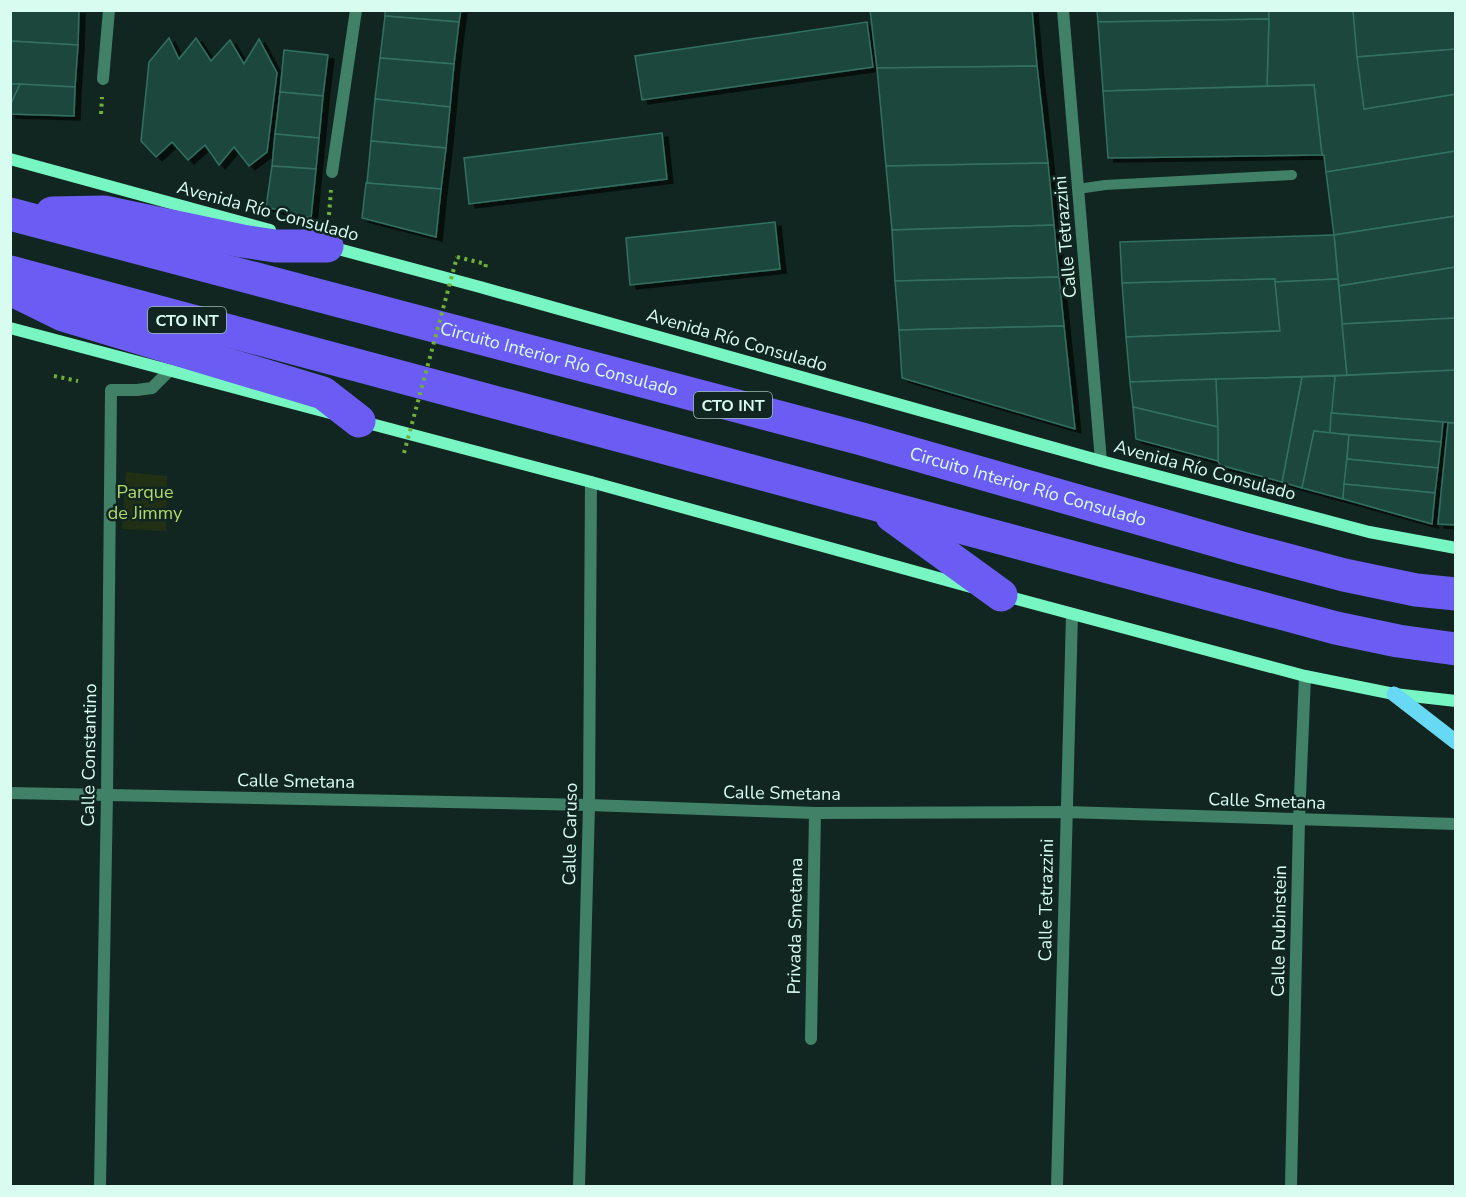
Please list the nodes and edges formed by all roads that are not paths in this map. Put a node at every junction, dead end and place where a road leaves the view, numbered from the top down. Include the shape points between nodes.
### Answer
1 (109, 10) edge
2 (356, 10) edge
3 (1063, 10) edge
4 (103, 79) dead end
5 (10, 159) edge
6 (332, 172) road end
7 (1292, 175) dead end
8 (1078, 189) junction
9 (11, 214) edge
10 (327, 246) junction
11 (10, 272) edge
12 (10, 289) edge
13 (10, 328) edge
14 (166, 370) junction
15 (359, 421) junction
16 (1101, 461) junction
17 (591, 482) junction
18 (876, 505) junction
19 (1455, 548) edge
20 (1455, 594) edge
21 (1001, 595) junction
22 (1071, 614) junction
23 (1455, 649) edge
24 (1305, 676) junction
25 (1394, 694) junction
26 (1455, 701) edge
27 (1455, 742) edge
28 (10, 793) edge
29 (107, 795) junction
30 (589, 805) junction
31 (1066, 812) junction
32 (815, 813) junction
33 (1299, 820) junction
34 (1455, 824) edge
35 (811, 1039) dead end
36 (99, 1186) edge
37 (579, 1186) edge
38 (1057, 1186) edge
39 (1291, 1186) edge

1 - 4 street
2 - 6 street
3 - 8 street, Calle Tetrazzini
5 - 10 main road, Avenida Río Consulado / CTO INT
7 - 8 lane
8 - 16 street, Calle Tetrazzini
9 - 10 highway via 104,212 275,246
9 - 20 highway, Circuito Interior Río Consulado / CTO INT via 850,436 1344,575
10 - 16 main road, Avenida Río Consulado / CTO INT
11 - 18 highway, CTO INT
12 - 15 highway via 63,315 323,393
13 - 14 main road
14 - 15 main road
14 - 29 street, Calle Constantino via 152,388 111,390
15 - 17 main road
16 - 19 main road, Avenida Río Consulado / CTO INT via 1369,532
17 - 21 main road
17 - 30 street, Calle Caruso
18 - 21 highway
18 - 23 highway, CTO INT via 1336,628
21 - 22 main road
22 - 24 main road
22 - 31 street, Calle Tetrazzini
24 - 25 main road
24 - 33 street, Calle Rubinstein
25 - 26 main road
25 - 27 main road
28 - 29 street, Calle Smetana
29 - 30 street, Calle Smetana
29 - 36 street, Calle Constantino
30 - 32 street, Calle Smetana
30 - 37 street, Calle Caruso
31 - 32 street, Calle Smetana
31 - 33 street, Calle Smetana
31 - 38 street, Calle Tetrazzini
32 - 35 street, Privada Smetana
33 - 34 street, Calle Smetana
33 - 39 street, Calle Rubinstein

